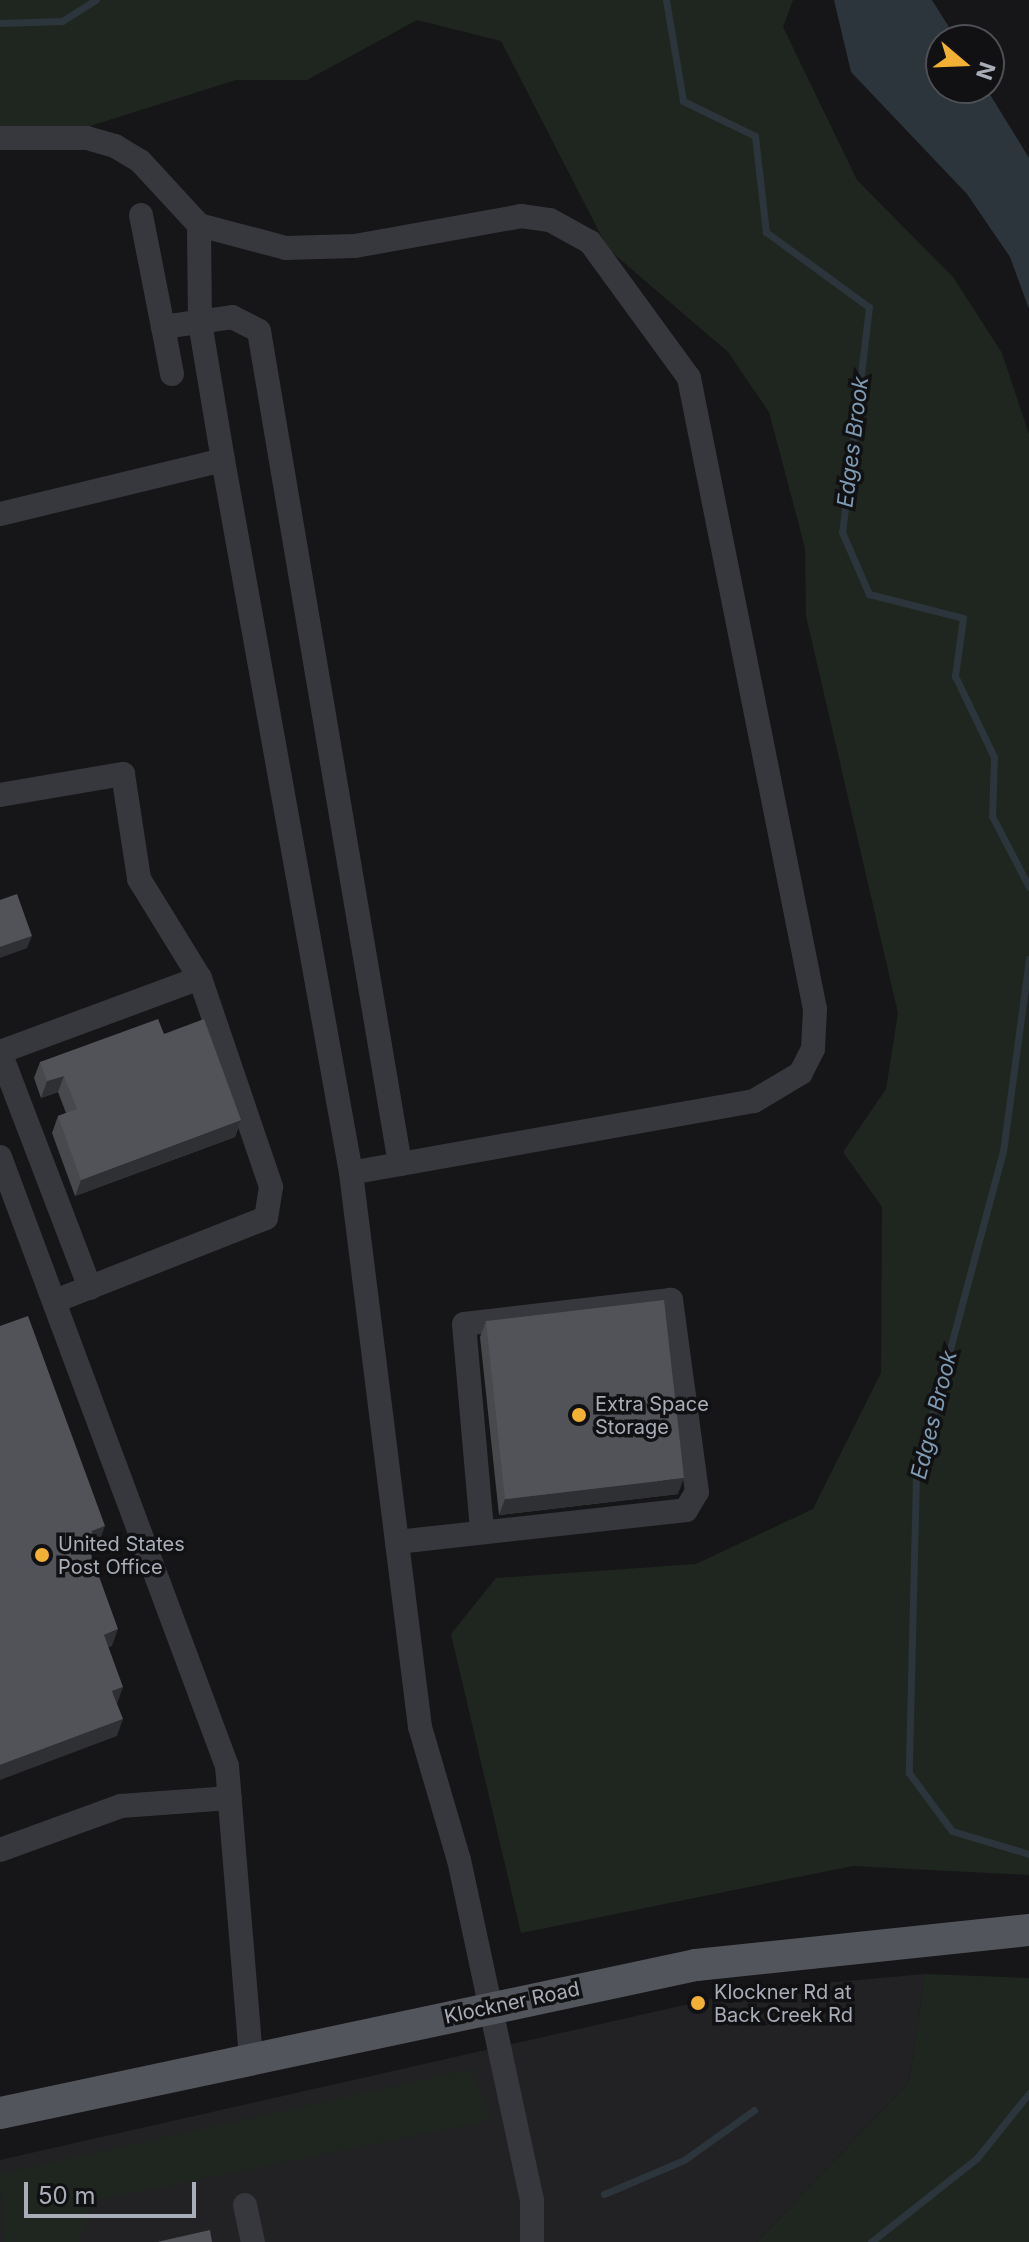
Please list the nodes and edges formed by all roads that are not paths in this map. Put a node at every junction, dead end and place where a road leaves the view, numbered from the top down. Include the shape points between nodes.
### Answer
1 (0, 138) edge
2 (141, 215) dead end
3 (199, 225) junction
4 (200, 322) junction
5 (163, 327) junction
6 (172, 374) dead end
7 (223, 460) junction
8 (0, 514) edge
9 (0, 795) edge
10 (200, 978) junction
11 (0, 1157) edge
12 (400, 1164) junction
13 (351, 1173) junction
14 (90, 1288) junction
15 (55, 1301) junction
16 (482, 1531) junction
17 (397, 1542) junction
18 (230, 1798) junction
19 (0, 1850) edge
20 (1029, 1930) edge
21 (488, 2007) junction
22 (251, 2058) junction
23 (0, 2113) edge
24 (245, 2205) dead end
25 (253, 2242) edge
26 (532, 2242) edge

1 - 3 lane via 87,138 115,146 140,161
2 - 5 lane
3 - 4 lane
3 - 12 lane via 286,248 355,246 521,216 550,220 590,242 689,378 815,1009 813,1049 801,1073 754,1101
4 - 5 lane
4 - 7 lane
4 - 12 lane via 247,322 265,345
5 - 6 lane
7 - 8 lane
7 - 13 lane
9 - 10 lane via 123,774 139,879
10 - 14 lane via 262,1149 271,1187 266,1218
10 - 14 lane via 0,1052
11 - 15 lane
12 - 13 lane
13 - 17 lane
14 - 15 lane
15 - 18 lane via 217,1731
16 - 16 lane via 678,1513 697,1492 671,1300 482,1320 460,1331
16 - 17 lane
17 - 21 lane via 420,1727 459,1860
18 - 19 lane via 121,1806
18 - 22 lane
20 - 21 main road, Klockner Road via 769,1955
21 - 22 main road, Klockner Road
21 - 26 lane via 532,2200
22 - 23 main road, Klockner Road
24 - 25 lane

